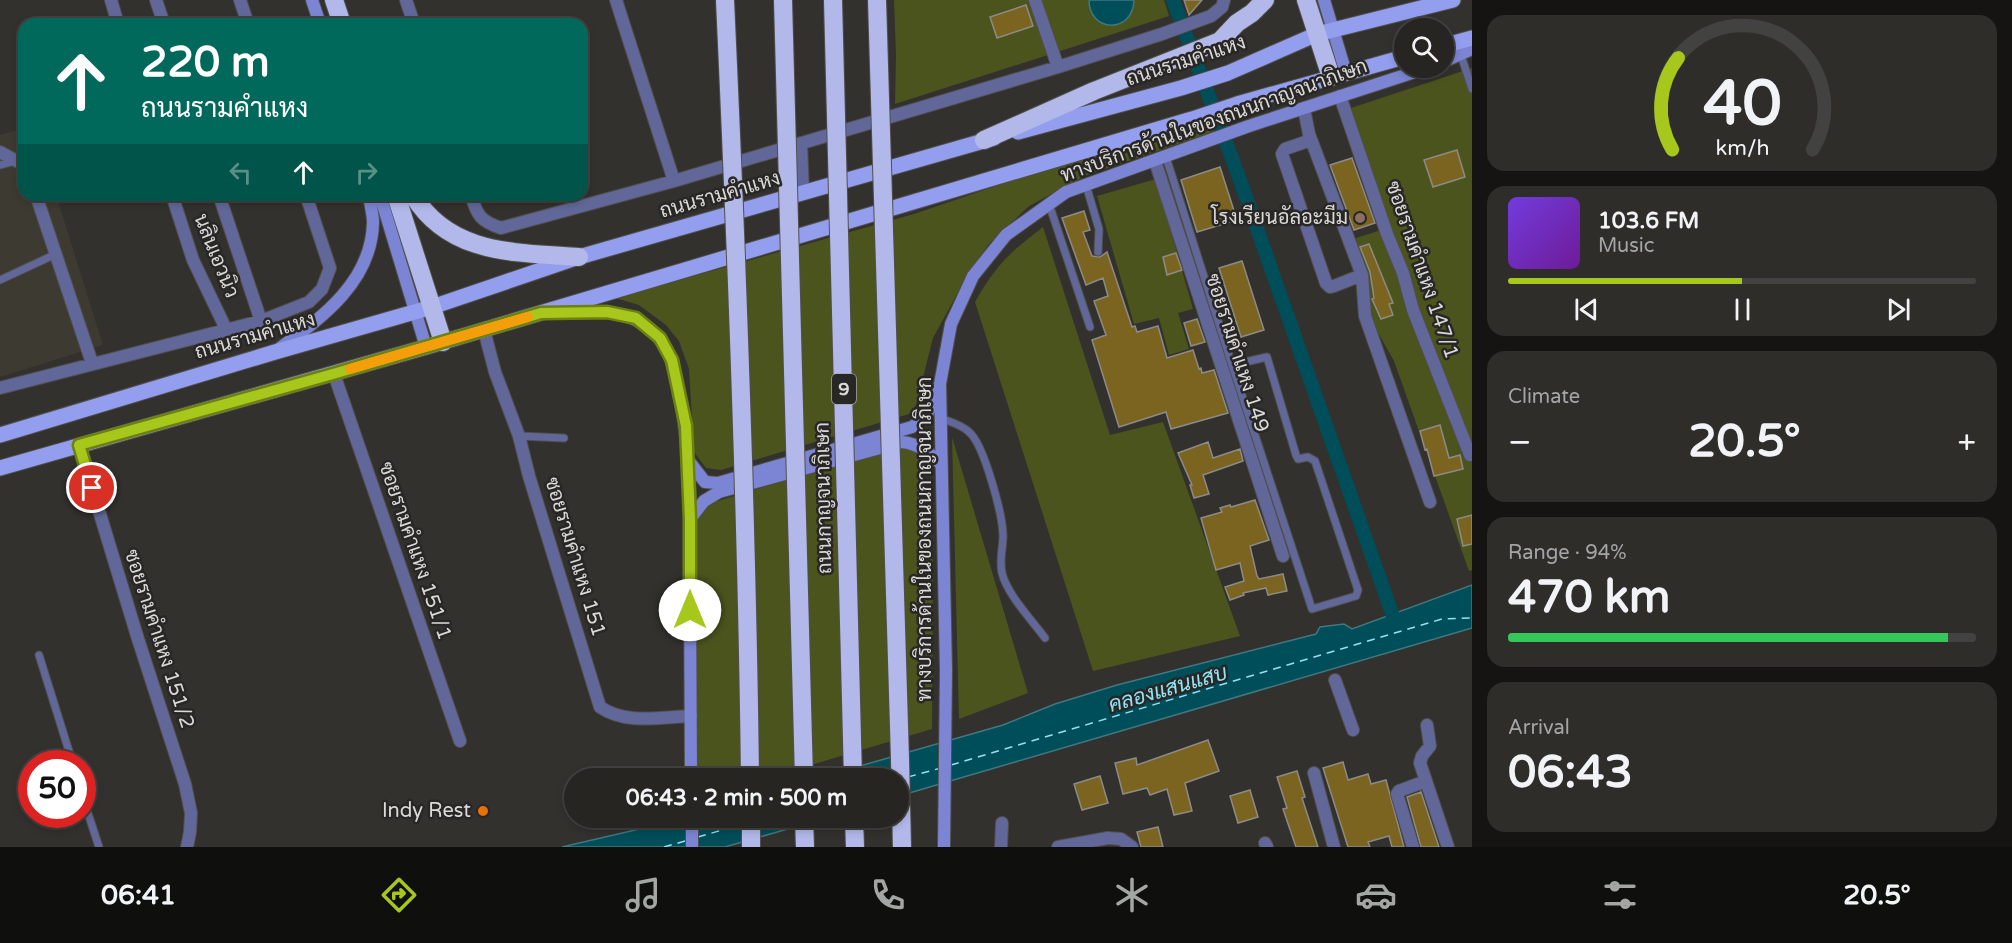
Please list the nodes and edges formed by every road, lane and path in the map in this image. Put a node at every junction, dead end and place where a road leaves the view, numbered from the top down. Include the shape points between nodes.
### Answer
1 (111, 0) edge
2 (156, 0) edge
3 (240, 0) edge
4 (312, 0) edge
5 (334, 0) edge
6 (406, 0) edge
7 (616, 0) edge
8 (725, 0) edge
9 (783, 0) edge
10 (833, 0) edge
11 (877, 0) edge
12 (1035, 0) edge
13 (1224, 0) edge
14 (1265, 0) edge
15 (1306, 0) edge
16 (1324, 0) edge
17 (1453, 0) edge
18 (116, 18) edge
19 (162, 18) edge
20 (246, 18) edge
21 (318, 18) edge
22 (340, 18) edge
23 (412, 18) edge
24 (1325, 32) junction
25 (1472, 38) edge
26 (1454, 43) edge
27 (1466, 52) edge
28 (1394, 60) edge
29 (1058, 67) junction
30 (1339, 75) junction
31 (1396, 78) edge
32 (1472, 89) edge
33 (1340, 96) junction
34 (1304, 109) junction
35 (984, 140) junction
36 (1311, 140) junction
37 (801, 143) junction
38 (0, 152) edge
39 (1161, 159) junction
40 (18, 161) edge
41 (18, 163) edge
42 (0, 165) edge
43 (674, 181) junction
44 (1086, 185) junction
45 (803, 193) junction
46 (38, 201) edge
47 (174, 201) edge
48 (221, 201) edge
49 (308, 201) edge
50 (370, 201) edge
51 (382, 201) edge
52 (397, 201) edge
53 (417, 201) edge
54 (473, 201) edge
55 (1049, 204) junction
56 (1098, 252) dead end
57 (56, 254) junction
58 (579, 257) junction
59 (1362, 275) junction
60 (0, 280) edge
61 (424, 310) junction
62 (541, 313) junction
63 (261, 321) junction
64 (1090, 327) dead end
65 (484, 330) junction
66 (227, 331) junction
67 (435, 344) junction
68 (275, 352) junction
69 (92, 363) junction
70 (1232, 364) junction
71 (333, 374) junction
72 (940, 384) junction
73 (0, 388) edge
74 (940, 418) junction
75 (0, 435) edge
76 (519, 436) junction
77 (564, 438) dead end
78 (79, 445) junction
79 (1470, 455) dead end
80 (688, 460) junction
81 (941, 464) junction
82 (0, 468) edge
83 (1430, 502) dead end
84 (690, 519) junction
85 (1283, 556) dead end
86 (1045, 638) dead end
87 (39, 655) dead end
88 (1335, 680) dead end
89 (691, 716) junction
90 (1427, 725) dead end
91 (1353, 730) dead end
92 (460, 741) dead end
93 (69, 750) edge
94 (691, 768) edge
95 (750, 768) edge
96 (804, 768) edge
97 (853, 768) edge
98 (1314, 773) dead end
99 (1426, 781) junction
100 (1002, 823) dead end
101 (93, 828) edge
102 (692, 828) edge
103 (751, 828) edge
104 (804, 828) edge
105 (854, 828) edge
106 (99, 847) edge
107 (187, 847) edge
108 (692, 847) edge
109 (751, 847) edge
110 (805, 847) edge
111 (855, 847) edge
112 (902, 847) edge
113 (944, 847) edge
114 (1000, 847) edge
115 (1058, 847) edge
116 (1132, 847) edge
117 (1334, 847) edge
118 (1413, 847) edge
119 (1448, 847) edge

1 - 18 street
2 - 19 street
3 - 20 street
4 - 21 main road
5 - 22 highway
6 - 23 street
7 - 43 street
8 - 95 highway, bridge via 739,306
9 - 96 highway, ถนนกาญจนาภิเษก, bridge
10 - 97 highway, ถนนกาญจนาภิเษก / 9, bridge
11 - 112 highway, bridge
12 - 29 street
13 - 29 street via 1211,16
14 - 35 highway via 1220,41
15 - 24 highway
16 - 24 main road
17 - 24 main road, ถนนรามคำแหง
24 - 30 highway
24 - 35 main road, ถนนรามคำแหง via 1228,73 1181,88
25 - 26 main road
27 - 32 lane
28 - 30 main road
29 - 37 street
30 - 62 main road
31 - 33 main road, ทางบริการด้านในของถนนกาญจนาภิเษก
33 - 34 main road, ทางบริการด้านในของถนนกาญจนาภิเษก
33 - 79 street, ซอยรามคำแหง 147/1 via 1413,310
34 - 36 street
34 - 39 main road, ทางบริการด้านในของถนนกาญจนาภิเษก
35 - 45 main road, ถนนรามคำแหง
36 - 59 street
36 - 59 street via 1285,149 1282,154 1326,283 1334,286
37 - 43 street
37 - 45 street
38 - 40 street
39 - 44 main road, ทางบริการด้านในของถนนกาญจนาภิเษก
39 - 70 lane
39 - 85 street, ซอยรามคำแหง 149
41 - 42 lane
43 - 54 street via 501,228 486,223
44 - 55 main road, ทางบริการด้านในของถนนกาญจนาภิเษก
44 - 56 lane via 1099,229
45 - 58 main road, ถนนรามคำแหง
46 - 57 street
47 - 66 street, นลินเอวนิว via 193,260
48 - 63 street
49 - 63 street, ถนนรามคำแหง via 330,268 322,289 309,302
50 - 68 main road via 373,221 370,241 356,276 332,307
51 - 61 main road
52 - 61 highway
53 - 58 highway via 430,218 467,242 491,249
55 - 64 lane
55 - 72 main road, ทางบริการด้านในของถนนกาญจนาภิเษก via 1006,235 973,276 951,324
57 - 60 lane
57 - 69 street
58 - 61 main road, ถนนรามคำแหง
59 - 83 street via 1365,316
61 - 67 highway
61 - 68 main road, ถนนรามคำแหง
62 - 65 main road
62 - 80 main road via 607,312 636,318 660,338 672,360 686,426
63 - 66 street, ถนนรามคำแหง
65 - 67 main road
65 - 76 street, ซอยรามคำแหง 151
66 - 69 street, ถนนรามคำแหง
67 - 71 main road
68 - 75 main road, ถนนรามคำแหง
69 - 73 street, ถนนรามคำแหง
70 - 70 lane via 1267,357 1296,455 1298,459 1308,457 1315,461 1358,590 1356,596 1312,609
71 - 78 main road
71 - 92 street, ซอยรามคำแหง 151/1
72 - 74 main road, ทางบริการด้านในของถนนกาญจนาภิเษก
72 - 80 main road via 931,410 912,427 718,483 705,482
74 - 81 main road, ทางบริการด้านในของถนนกาญจนาภิเษก
74 - 86 lane via 960,425 978,444 1002,518 1001,571 1008,590
76 - 77 lane
76 - 89 street, ซอยรามคำแหง 151 via 600,707 623,718
78 - 82 main road
78 - 107 street, ซอยรามคำแหง 151/2 via 185,784 191,813
80 - 84 main road
81 - 84 main road via 925,449 902,442 719,492 704,501
81 - 113 main road, ทางบริการด้านในของถนนกาญจนาภิเษก via 946,670
84 - 89 main road
87 - 93 lane
88 - 91 street
89 - 94 main road
90 - 99 street via 1430,746 1420,763
98 - 117 street
99 - 118 street via 1397,794
99 - 119 street
100 - 114 street
101 - 106 lane
102 - 108 main road
103 - 109 highway
104 - 110 highway
105 - 111 highway
115 - 116 street via 1108,838 1121,839

